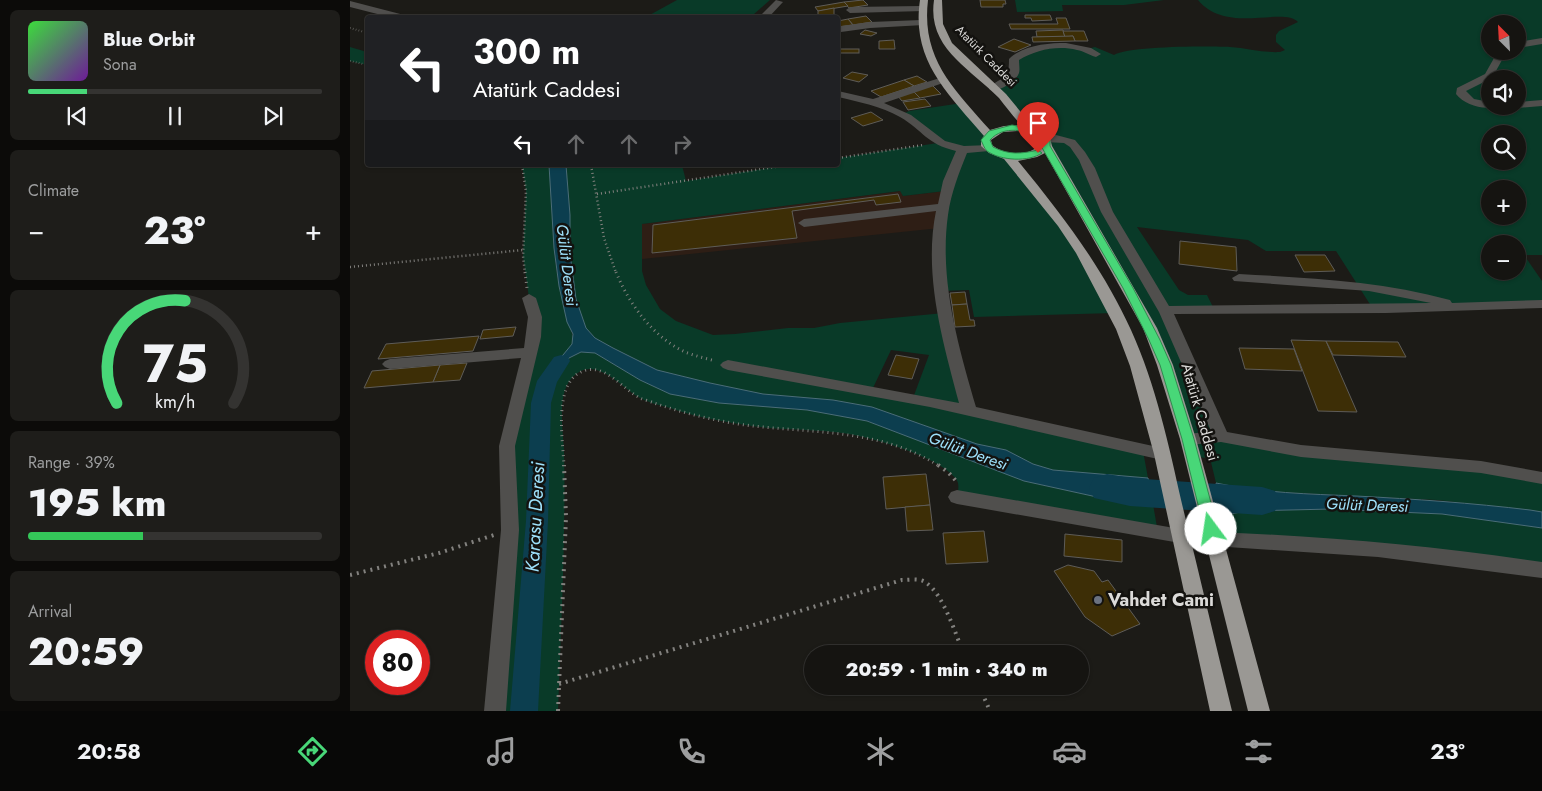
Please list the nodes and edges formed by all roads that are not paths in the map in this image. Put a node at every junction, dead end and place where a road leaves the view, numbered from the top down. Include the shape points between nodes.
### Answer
1 (938, 0) edge
2 (779, 2) dead end
3 (350, 4) edge
4 (923, 4) edge
5 (850, 10) dead end
6 (394, 15) edge
7 (765, 15) edge
8 (920, 23) junction
9 (841, 29) dead end
10 (1542, 41) edge
11 (1526, 44) edge
12 (1096, 54) dead end
13 (943, 80) junction
14 (1481, 81) edge
15 (994, 88) junction
16 (840, 95) edge
17 (872, 103) junction
18 (1542, 103) edge
19 (1481, 104) edge
20 (1526, 104) edge
21 (1030, 130) junction
22 (989, 135) junction
23 (1045, 143) junction
24 (989, 148) junction
25 (963, 149) junction
26 (1008, 156) junction
27 (942, 207) junction
28 (804, 223) dead end
29 (1239, 278) dead end
30 (529, 298) road end
31 (1542, 304) edge
32 (1456, 307) junction
33 (1164, 310) junction
34 (531, 352) junction
35 (390, 364) dead end
36 (728, 365) road end
37 (969, 411) junction
38 (1222, 436) junction
39 (1188, 439) junction
40 (1163, 459) junction
41 (1542, 478) edge
42 (957, 497) road end
43 (1180, 536) junction
44 (1213, 539) junction
45 (1542, 570) edge
46 (494, 711) edge
47 (1221, 711) edge
48 (1259, 711) edge

1 - 15 highway, Atatürk Caddesi via 937,22 941,35 959,57
2 - 7 street
3 - 6 street
4 - 5 street
4 - 8 highway
8 - 9 street
8 - 13 highway via 931,60
10 - 11 street
12 - 15 street via 1084,48 1061,46 1026,52 1014,59 1014,73 1010,78
13 - 17 street
13 - 22 highway
14 - 19 street via 1461,90 1464,98
15 - 21 highway, Atatürk Caddesi
16 - 17 street
17 - 25 street via 903,114 938,142
18 - 20 street
21 - 22 highway, Atatürk Caddesi via 1007,128
21 - 23 highway, Atatürk Caddesi via 1040,134
22 - 24 highway via 986,143
23 - 26 highway via 1038,153
23 - 33 street via 1067,140 1078,150 1125,246
23 - 39 highway, Atatürk Caddesi via 1150,328
24 - 25 street
24 - 26 highway
25 - 27 street via 951,171
26 - 40 highway via 1062,223 1105,291 1138,366
27 - 28 street
27 - 37 street via 938,270 951,347
29 - 32 street via 1391,290 1420,295
30 - 34 street via 535,318
31 - 32 street
32 - 33 street
33 - 38 street
34 - 35 street
34 - 46 street via 507,446 510,530
36 - 37 street
37 - 40 street
38 - 39 street
38 - 41 street via 1301,451 1481,467
39 - 44 highway, Atatürk Caddesi
40 - 43 highway
42 - 43 street
43 - 47 highway
44 - 45 street via 1398,551
44 - 48 highway, Atatürk Caddesi

